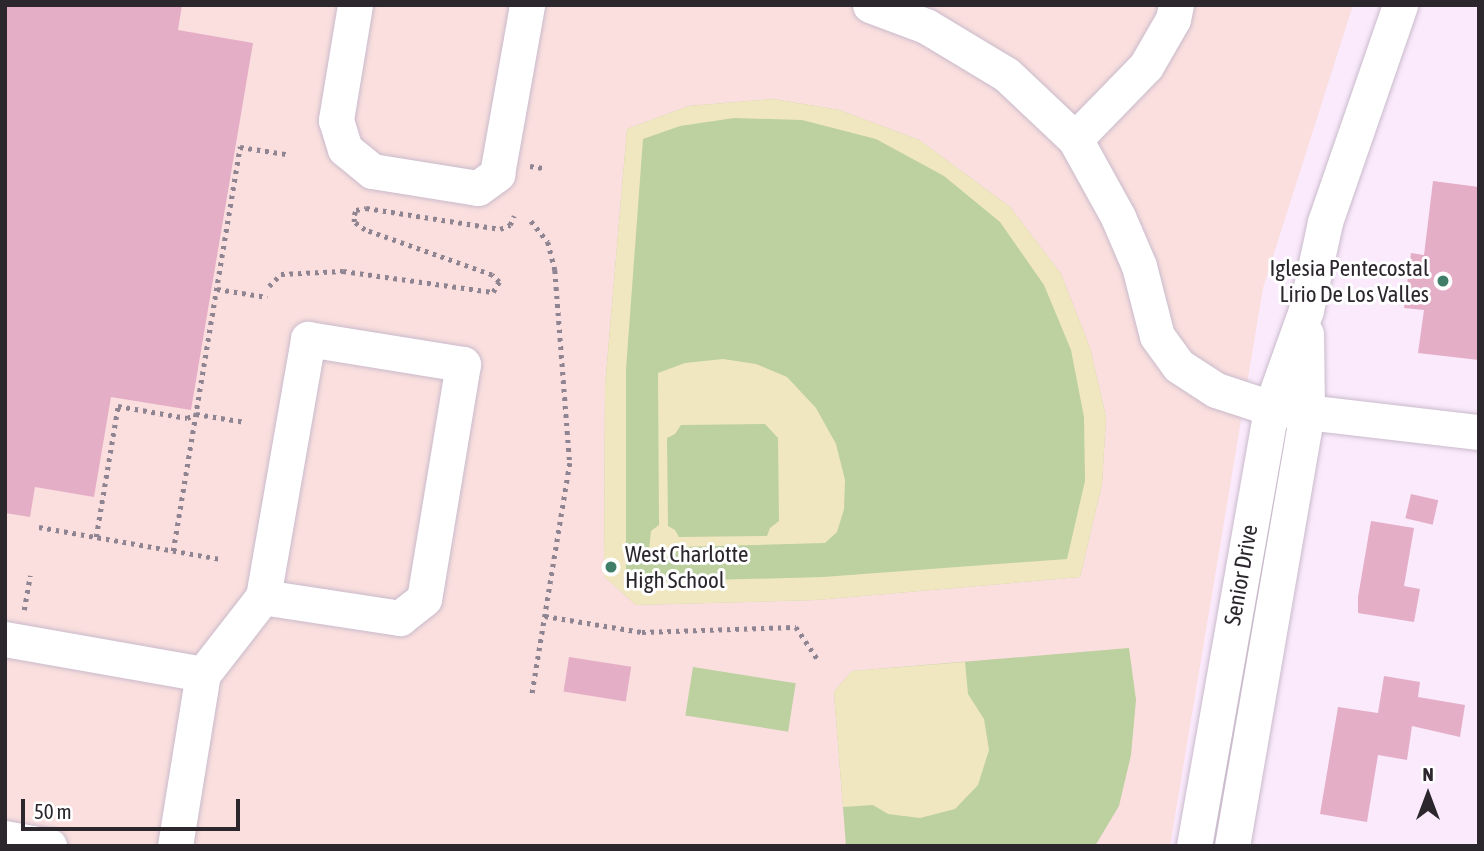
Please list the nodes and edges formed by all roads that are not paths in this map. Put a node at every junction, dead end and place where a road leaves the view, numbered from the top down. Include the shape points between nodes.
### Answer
1 (355, 5) edge
2 (527, 5) edge
3 (870, 5) edge
4 (1176, 5) edge
5 (1400, 5) edge
6 (1075, 139) junction
7 (1306, 310) junction
8 (1270, 408) junction
9 (1307, 412) junction
10 (1479, 432) edge
11 (263, 597) junction
12 (15, 625) edge
13 (203, 674) junction
14 (5, 838) edge
15 (49, 846) edge
16 (175, 846) edge
17 (1194, 846) edge
18 (1232, 846) edge

1 - 2 street via 336,120 345,149 372,171 478,188 496,174
3 - 6 street via 926,26 1006,74
4 - 6 street via 1174,19 1146,66
5 - 7 street, Senior Drive via 1325,222
6 - 8 street via 1139,266 1157,336 1180,366 1216,390
7 - 8 street, Senior Drive
7 - 9 street, Senior Drive
8 - 9 street
8 - 17 street, Senior Drive
9 - 10 street
9 - 18 street, Senior Drive
11 - 11 street via 308,339 463,364 424,599 400,618
11 - 13 street
12 - 13 street
13 - 16 street
14 - 15 street

